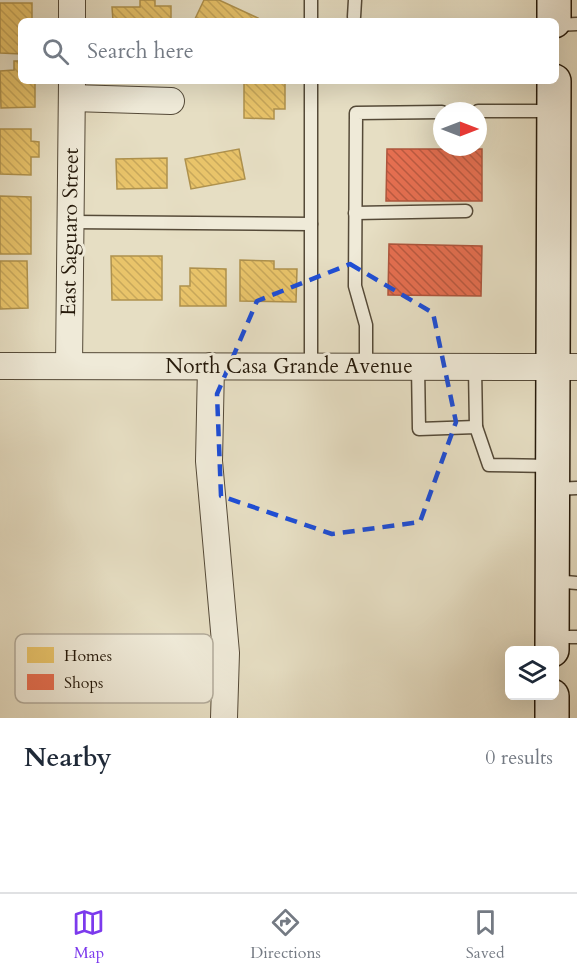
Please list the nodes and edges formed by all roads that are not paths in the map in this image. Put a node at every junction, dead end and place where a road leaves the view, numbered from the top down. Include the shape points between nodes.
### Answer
1 (72, 0) edge
2 (311, 0) edge
3 (355, 0) edge
4 (554, 0) edge
5 (354, 17) dead end
6 (72, 18) edge
7 (311, 18) edge
8 (555, 18) edge
9 (559, 23) edge
10 (577, 24) edge
11 (311, 84) edge
12 (72, 90) edge
13 (554, 96) edge
14 (171, 101) dead end
15 (487, 109) edge
16 (433, 112) edge
17 (466, 211) dead end
18 (355, 213) junction
19 (70, 222) junction
20 (311, 224) junction
21 (0, 366) edge
22 (69, 366) junction
23 (211, 366) junction
24 (311, 366) junction
25 (366, 366) junction
26 (418, 366) junction
27 (475, 367) junction
28 (565, 367) edge
29 (476, 427) junction
30 (561, 481) edge
31 (565, 582) edge
32 (561, 642) edge
33 (552, 700) edge
34 (224, 718) edge
35 (552, 718) edge

1 - 6 street
2 - 7 lane
3 - 5 lane
4 - 8 main road
9 - 10 lane
11 - 20 lane
12 - 14 street, East Saguaro Street
12 - 19 street, East Saguaro Street
13 - 15 lane
13 - 28 main road
16 - 18 lane via 356,112
17 - 18 lane
18 - 25 lane via 355,286 366,324
19 - 20 lane
19 - 22 street, East Saguaro Street
20 - 24 lane
21 - 22 street, North Casa Grande Avenue
22 - 23 street, North Casa Grande Avenue
23 - 24 street, North Casa Grande Avenue
23 - 34 street via 209,461 226,652
24 - 25 street, North Casa Grande Avenue
25 - 26 street, North Casa Grande Avenue
26 - 27 street, North Casa Grande Avenue
26 - 29 lane via 418,429
27 - 28 street, North Casa Grande Avenue
27 - 29 lane
28 - 30 main road
29 - 30 lane via 489,465
30 - 31 main road
31 - 32 main road
33 - 35 main road

